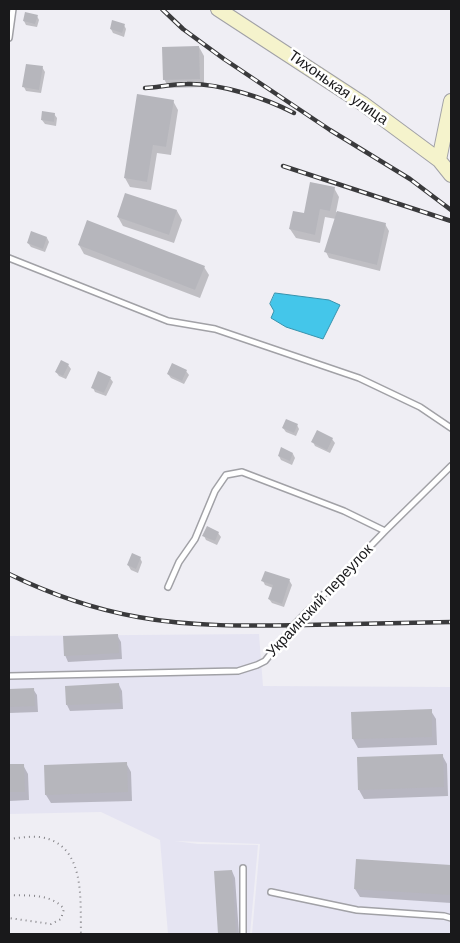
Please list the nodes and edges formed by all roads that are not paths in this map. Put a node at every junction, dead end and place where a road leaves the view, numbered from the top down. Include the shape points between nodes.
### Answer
1 (13, 9) edge
2 (218, 9) edge
3 (9, 38) edge
4 (451, 100) edge
5 (440, 160) junction
6 (451, 175) edge
7 (9, 258) edge
8 (451, 428) edge
9 (451, 466) edge
10 (385, 532) junction
11 (168, 587) dead end
12 (9, 676) edge
13 (243, 868) dead end
14 (271, 892) dead end
15 (451, 918) edge
16 (243, 934) edge

1 - 3 lane
2 - 5 street, Тихонькая улица via 362,103
4 - 5 street
5 - 6 street, Тихонькая улица
7 - 8 lane via 168,321 215,329 359,378 420,407
9 - 10 lane, Украинский переулок
10 - 11 lane via 344,511 242,472 226,475
10 - 12 lane, Украинский переулок via 257,665 238,671
13 - 16 lane
14 - 15 lane via 356,910

